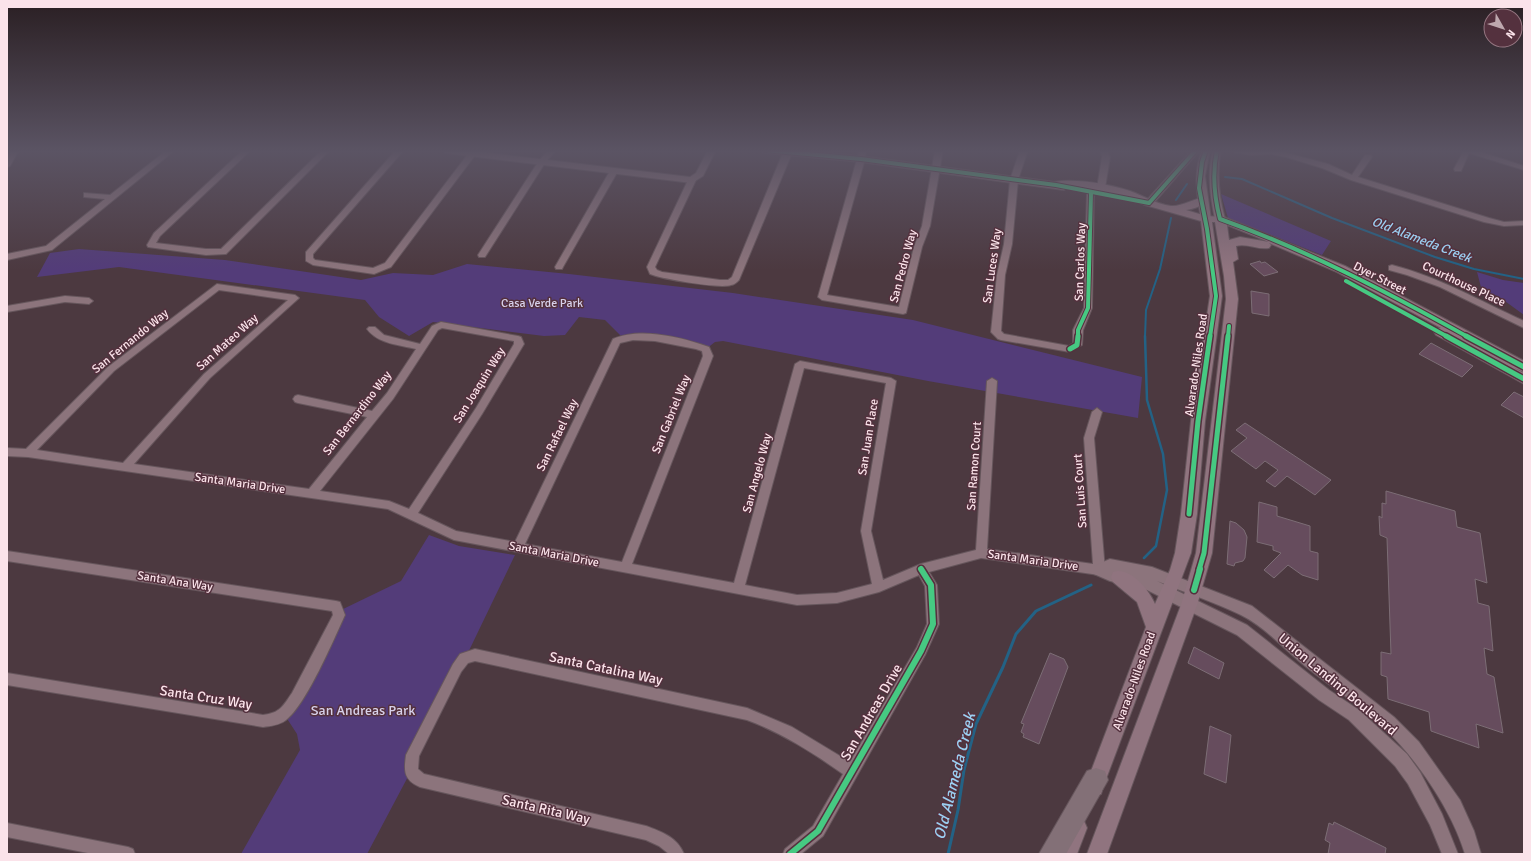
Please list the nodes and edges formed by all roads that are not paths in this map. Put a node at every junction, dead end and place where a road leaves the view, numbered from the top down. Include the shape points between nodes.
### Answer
1 (121, 190) edge
2 (204, 190) edge
3 (285, 190) edge
4 (364, 190) edge
5 (444, 190) edge
6 (524, 190) edge
7 (603, 190) edge
8 (687, 190) edge
9 (772, 190) edge
10 (852, 190) edge
11 (932, 190) edge
12 (1013, 190) edge
13 (1091, 190) edge
14 (1160, 190) edge
15 (1200, 190) edge
16 (1214, 190) edge
17 (1393, 190) edge
18 (1096, 191) junction
19 (87, 195) dead end
20 (112, 198) junction
21 (1202, 200) junction
22 (1149, 203) junction
23 (1171, 209) junction
24 (1206, 219) junction
25 (1220, 224) junction
26 (1524, 224) edge
27 (1265, 245) junction
28 (482, 255) dead end
29 (7, 257) edge
30 (559, 267) dead end
31 (1392, 268) dead end
32 (1230, 276) junction
33 (217, 287) joint
34 (89, 301) dead end
35 (7, 309) edge
36 (1524, 325) edge
37 (435, 328) joint
38 (372, 329) dead end
39 (622, 337) joint
40 (1001, 337) joint
41 (421, 347) junction
42 (800, 364) joint
43 (1524, 367) edge
44 (1524, 380) edge
45 (992, 381) dead end
46 (298, 399) dead end
47 (1097, 412) dead end
48 (373, 415) junction
49 (7, 452) edge
50 (28, 453) junction
51 (126, 466) junction
52 (311, 494) junction
53 (411, 515) junction
54 (518, 547) junction
55 (982, 553) junction
56 (7, 556) edge
57 (625, 568) junction
58 (921, 569) junction
59 (1100, 570) junction
60 (1119, 577) junction
61 (879, 587) junction
62 (1170, 587) junction
63 (738, 589) junction
64 (1192, 597) junction
65 (339, 611) joint
66 (1154, 627) junction
67 (7, 679) edge
68 (411, 771) joint
69 (851, 771) junction
70 (1096, 780) junction
71 (7, 830) edge
72 (128, 854) edge
73 (678, 854) edge
74 (790, 854) edge
75 (1052, 854) edge
76 (1067, 854) edge
77 (1097, 854) edge
78 (1450, 854) edge
79 (1473, 854) edge

1 - 20 street
2 - 3 street via 157,235 151,244 223,252
4 - 5 street via 308,254 309,259 313,262 374,271 382,269 388,265
6 - 28 street
7 - 30 street
8 - 9 street via 651,267 653,272 730,283 736,278
10 - 11 street, San Pedro Way via 822,297 903,311 918,247 926,226
12 - 40 street, San Luces Way via 997,318 996,332
13 - 18 main road, Dyer Street
14 - 22 street
15 - 21 street
16 - 25 street
17 - 26 street via 1487,220 1504,224
18 - 22 main road, Dyer Street
18 - 40 street, San Carlos Way via 1088,308 1078,330 1076,345 1070,349
19 - 20 street
20 - 29 street via 49,248
21 - 23 main road via 1192,206
21 - 24 street
22 - 23 main road, Dyer Street
23 - 24 main road, Dyer Street
24 - 25 main road, Dyer Street
24 - 62 main road, Alvarado-Niles Road via 1216,296 1183,553
25 - 27 main road, Dyer Street
25 - 32 main road, Alvarado-Niles Road
25 - 43 main road, Dyer Street via 1283,243 1341,269
27 - 32 main road via 1240,241 1230,244 1234,268
27 - 44 main road, Dyer Street via 1346,281
31 - 36 street, Courthouse Place via 1449,287
32 - 64 main road, Alvarado-Niles Road via 1232,299 1208,526 1204,553
33 - 50 street, San Fernando Way via 111,369
33 - 51 street, San Mateo Way via 296,298 207,376
34 - 35 street via 64,299
37 - 41 street, San Bernardino Way
37 - 53 street, San Joaquin Way via 441,325 518,338 519,344
38 - 41 street via 381,337
39 - 54 street, San Rafael Way via 616,340
39 - 57 street, San Gabriel Way via 633,336 698,346 706,348 708,356
41 - 48 street, San Bernardino Way via 390,396
42 - 61 street, San Juan Place via 891,381 866,531
42 - 63 street, San Angelo Way
45 - 55 street, San Ramon Court
46 - 48 street
47 - 59 street, San Luis Court via 1089,438
48 - 52 street, San Bernardino Way
49 - 50 street, Santa Maria Drive
50 - 51 street, Santa Maria Drive
51 - 52 street, Santa Maria Drive
52 - 53 street, Santa Maria Drive via 389,505
53 - 54 street, Santa Maria Drive via 454,535
54 - 57 street, Santa Maria Drive
55 - 58 street, Santa Maria Drive
55 - 59 street, Santa Maria Drive
56 - 65 street, Santa Ana Way via 336,606
57 - 63 street, Santa Maria Drive
58 - 61 street, Santa Maria Drive
58 - 69 street, San Andreas Drive via 931,585 933,624 921,651
59 - 60 street, Santa Maria Drive
59 - 62 street, Santa Maria Drive via 1110,565 1152,573
60 - 62 street, Santa Maria Drive
60 - 66 main road via 1144,596
61 - 63 street, Santa Maria Drive via 837,598 797,600
62 - 64 street, Santa Maria Drive
62 - 66 main road, Alvarado-Niles Road
64 - 77 main road, Alvarado-Niles Road
64 - 78 street, Union Landing Boulevard via 1242,630 1380,738 1414,778
64 - 79 street, Union Landing Boulevard via 1247,611 1389,722 1418,754 1454,806
65 - 67 street, Santa Cruz Way via 295,700 284,714 275,720 263,721
66 - 70 main road, Alvarado-Niles Road
68 - 69 street, Santa Catalina Way via 414,755 457,668 464,658 476,655 754,716 797,735
68 - 73 street, Santa Rita Way via 420,780 646,833 662,839
69 - 74 street, San Andreas Drive via 818,832
70 - 75 highway
70 - 76 main road, Alvarado-Niles Road
71 - 72 street

